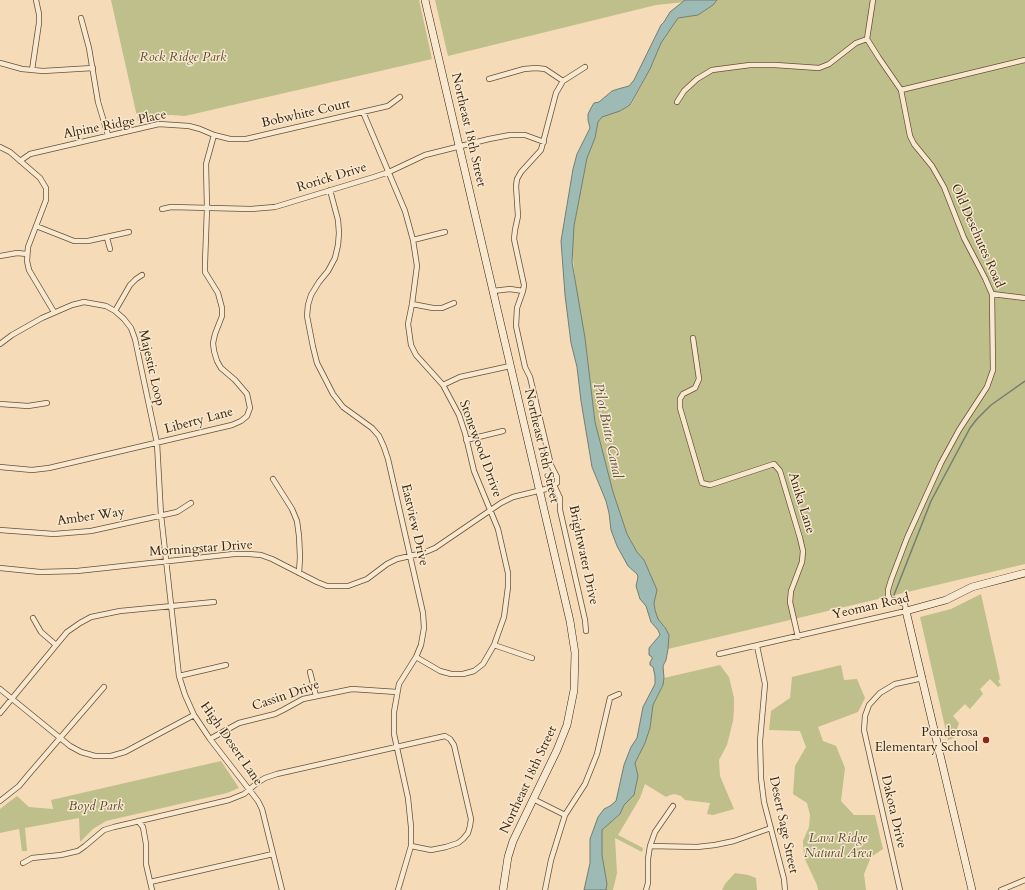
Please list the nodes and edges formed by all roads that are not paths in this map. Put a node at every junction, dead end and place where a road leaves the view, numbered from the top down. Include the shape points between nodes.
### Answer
1 (36, 0) edge
2 (426, 0) edge
3 (873, 0) edge
4 (81, 18) dead end
5 (867, 39) junction
6 (1025, 60) edge
7 (0, 63) edge
8 (585, 67) dead end
9 (93, 68) junction
10 (32, 70) junction
11 (489, 79) dead end
12 (563, 81) junction
13 (901, 90) junction
14 (400, 97) dead end
15 (677, 102) dead end
16 (363, 112) junction
17 (108, 135) junction
18 (214, 136) junction
19 (544, 142) junction
20 (459, 146) junction
21 (0, 147) edge
22 (20, 161) junction
23 (389, 172) junction
24 (330, 190) junction
25 (207, 208) junction
26 (162, 209) dead end
27 (36, 226) junction
28 (129, 232) dead end
29 (445, 232) dead end
30 (107, 238) junction
31 (413, 240) junction
32 (110, 249) dead end
33 (27, 254) junction
34 (0, 256) edge
35 (142, 275) dead end
36 (493, 291) junction
37 (523, 291) junction
38 (992, 294) junction
39 (1025, 298) edge
40 (454, 303) dead end
41 (412, 304) junction
42 (115, 311) junction
43 (54, 312) junction
44 (693, 338) dead end
45 (0, 344) edge
46 (510, 366) junction
47 (443, 385) junction
48 (47, 403) dead end
49 (0, 404) edge
50 (503, 431) dead end
51 (466, 440) junction
52 (157, 443) junction
53 (0, 467) edge
54 (273, 479) dead end
55 (554, 485) junction
56 (539, 490) junction
57 (191, 503) dead end
58 (491, 511) junction
59 (161, 515) junction
60 (0, 530) edge
61 (410, 556) junction
62 (166, 562) junction
63 (0, 568) edge
64 (299, 573) junction
65 (1025, 573) edge
66 (214, 602) dead end
67 (170, 606) junction
68 (906, 611) junction
69 (33, 618) dead end
70 (586, 631) dead end
71 (798, 637) junction
72 (56, 645) junction
73 (494, 645) junction
74 (757, 646) junction
75 (720, 654) dead end
76 (416, 657) junction
77 (532, 658) dead end
78 (226, 665) dead end
79 (310, 672) dead end
80 (179, 676) junction
81 (923, 678) junction
82 (104, 687) dead end
83 (0, 689) edge
84 (397, 692) junction
85 (619, 694) dead end
86 (316, 696) junction
87 (11, 698) junction
88 (0, 714) edge
89 (194, 714) junction
90 (60, 738) junction
91 (210, 739) junction
92 (397, 747) junction
93 (249, 789) junction
94 (533, 799) junction
95 (0, 801) edge
96 (673, 806) dead end
97 (566, 815) junction
98 (138, 821) junction
99 (771, 828) junction
100 (411, 846) junction
101 (650, 846) junction
102 (273, 854) junction
103 (23, 863) dead end
104 (1025, 880) edge
105 (150, 882) junction
106 (152, 890) edge
107 (282, 890) edge
108 (398, 890) edge
109 (503, 890) edge
110 (545, 890) edge
111 (646, 890) edge
112 (785, 890) edge
113 (900, 890) edge
114 (972, 890) edge
115 (1001, 890) edge

1 - 10 street via 39,23
2 - 20 main road, Northeast 18th Street
3 - 5 street
4 - 9 street
5 - 13 street, Old Deschutes Road
5 - 15 street via 856,43 829,64 819,68 750,65 712,70 697,79
6 - 13 street
7 - 10 street
8 - 12 street
9 - 10 street
9 - 17 street via 98,102
11 - 12 street via 536,68 546,69
12 - 19 street, Brightwater Drive via 556,93
13 - 38 street, Old Deschutes Road via 910,136 944,187 964,238
14 - 16 street, Bobwhite Court via 388,106
16 - 18 street, Bobwhite Court via 246,139
16 - 23 street, Stonewood Drrive
17 - 18 street, Alpine Ridge Place via 159,124 174,124 200,129
17 - 22 street, Alpine Ridge Place via 30,154
18 - 25 street, Liberty Lane via 206,164
19 - 20 street, Rorick Drive via 525,135 510,135
19 - 37 street, Brightwater Drive via 536,157 521,172 516,186 518,216 514,239 524,278
20 - 23 street, Rorick Drive via 425,155
20 - 36 main road, Northeast 18th Street
21 - 22 street
22 - 27 street via 40,178 46,188 46,200
23 - 24 street, Rorick Drive
23 - 31 street, Stonewood Drrive via 405,211
24 - 25 street, Rorick Drive via 266,209
24 - 61 street, Eastview Drive via 338,220 338,245 328,271 311,295 307,316 311,341 317,363 333,394 343,407 379,436 388,459
25 - 26 street, Rorick Drive
25 - 52 street, Liberty Lane via 205,272 218,294 222,308 213,343 214,351 221,368 236,380 247,394 250,408 247,416 232,425
27 - 30 street via 74,241
27 - 33 street
28 - 30 street
29 - 31 street
30 - 32 street
31 - 41 street, Stonewood Drrive via 417,266
33 - 34 street
33 - 43 street via 29,270
35 - 42 street via 130,285
36 - 37 street via 510,288
36 - 46 main road, Northeast 18th Street
37 - 55 street, Brightwater Drive via 517,308 516,326 551,465 557,477
38 - 39 street
38 - 68 street, Old Deschutes Road via 991,377 941,463 907,538 888,590 890,599 905,604
40 - 41 street via 442,308
41 - 47 street, Stonewood Drrive via 408,324 411,345 416,355
42 - 43 street, Majestic Loop via 106,306 84,302
42 - 52 street, Majestic Loop via 131,328 135,339
43 - 45 street, Majestic Loop
44 - 71 street, Anika Lane via 699,379 695,388 683,394 680,408 702,483 710,485 774,464 780,470 803,551 790,602
46 - 47 street via 460,377
46 - 56 main road, Northeast 18th Street
47 - 51 street, Stonewood Drrive via 459,416
48 - 49 street via 28,406
50 - 51 street
51 - 58 street, Stonewood Drrive via 474,471
52 - 53 street, Liberty Lane via 49,468 32,470
52 - 59 street, Majestic Loop
54 - 64 street via 292,509 296,521 299,536
55 - 56 street
55 - 70 street, Brightwater Drive via 560,498 560,510 586,620
56 - 58 street, Morningstar Drive via 513,497
56 - 94 main road, Northeast 18th Street via 573,637 576,672 567,725
57 - 59 street, Amber Way via 177,512
58 - 61 street, Morningstar Drive via 435,548
58 - 73 street, Stonewood Drrive via 508,573 504,617
59 - 60 street, Amber Way via 73,533
59 - 62 street, Majestic Loop
61 - 64 street, Morningstar Drive via 397,559 348,586 327,586
61 - 76 street, Eastview Drive via 424,628
62 - 63 street, Morningstar Drive via 58,572
62 - 64 street, Morningstar Drive via 249,554 272,559
62 - 67 street, High Desert Lane
65 - 68 main road, Yeoman Road via 977,585 946,600
66 - 67 street
67 - 72 street via 91,617 67,632
67 - 80 street, High Desert Lane
68 - 71 street, Yeoman Road
68 - 81 main road
69 - 72 street via 41,632
71 - 74 street, Yeoman Road
72 - 87 street
73 - 76 street, Stonewood Drrive via 484,664 474,671 463,674 451,674
73 - 77 street
74 - 75 street, Yeoman Road
74 - 99 street, Desert Sage Street via 765,684 760,741 761,778
76 - 84 street, Eastview Drive
78 - 80 street
79 - 86 street
80 - 89 street, High Desert Lane
81 - 113 street, Dakota Drive via 895,684 880,693 869,705 864,723
81 - 114 main road
82 - 90 street
83 - 87 street
84 - 86 street, Cassin Drive via 352,689
84 - 92 street, Eastview Drive via 393,725
85 - 97 street via 610,698 597,754 585,784
86 - 91 street, Cassin Drive via 303,699 275,714 239,723
87 - 88 street
87 - 90 street
89 - 90 street via 126,752 111,756 95,756 81,752
89 - 91 street, High Desert Lane
90 - 95 street via 19,786
91 - 93 street, High Desert Lane
92 - 93 street via 277,774 265,778
92 - 100 street, Eastview Drive via 410,805
92 - 100 street via 437,737 445,736 450,739 454,744 471,819 468,833 458,843 431,850
93 - 98 street via 229,800
93 - 102 street, High Desert Lane via 262,809
94 - 97 street
94 - 109 main road, Northeast 18th Street via 513,841
96 - 101 street via 655,832
97 - 110 street via 551,860
98 - 103 street via 104,830 85,846 70,854 32,858
98 - 105 street via 144,832
99 - 101 street via 714,845
99 - 112 street, Desert Sage Street
100 - 108 street, Eastview Drive
101 - 111 street
102 - 105 street
102 - 107 street, High Desert Lane
104 - 115 street
105 - 106 street

